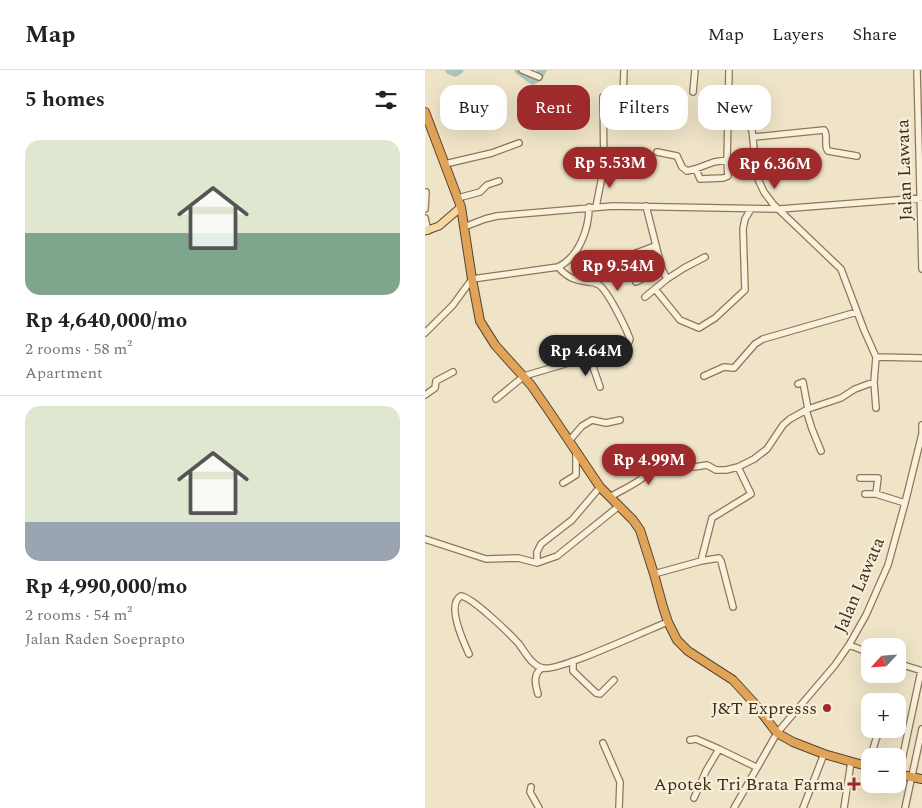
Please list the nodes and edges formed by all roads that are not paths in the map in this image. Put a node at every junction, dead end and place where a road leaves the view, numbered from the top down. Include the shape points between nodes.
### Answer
1 (522, 70) edge
2 (624, 70) edge
3 (695, 70) edge
4 (729, 70) edge
5 (917, 70) edge
6 (538, 74) edge
7 (729, 85) edge
8 (693, 92) dead end
9 (426, 118) edge
10 (728, 130) edge
11 (752, 130) edge
12 (754, 137) junction
13 (519, 142) dead end
14 (657, 152) dead end
15 (857, 156) dead end
16 (727, 160) junction
17 (445, 164) junction
18 (696, 169) junction
19 (499, 182) dead end
20 (426, 192) dead end
21 (458, 198) junction
22 (921, 198) edge
23 (646, 206) junction
24 (593, 207) junction
25 (461, 208) junction
26 (425, 209) edge
27 (751, 209) junction
28 (780, 209) junction
29 (425, 218) edge
30 (464, 227) junction
31 (426, 231) edge
32 (655, 246) junction
33 (705, 257) dead end
34 (612, 262) dead end
35 (558, 267) junction
36 (662, 269) junction
37 (922, 269) edge
38 (471, 279) junction
39 (667, 279) junction
40 (636, 282) dead end
41 (655, 289) junction
42 (645, 297) dead end
43 (857, 312) junction
44 (425, 333) edge
45 (564, 342) dead end
46 (876, 356) junction
47 (922, 358) edge
48 (591, 360) junction
49 (575, 361) junction
50 (453, 372) dead end
51 (523, 376) junction
52 (704, 376) dead end
53 (874, 382) junction
54 (798, 384) dead end
55 (600, 387) dead end
56 (425, 395) edge
57 (496, 399) dead end
58 (875, 408) dead end
59 (807, 410) junction
60 (620, 420) dead end
61 (922, 426) edge
62 (922, 434) edge
63 (569, 441) junction
64 (821, 451) dead end
65 (576, 453) junction
66 (659, 453) dead end
67 (694, 467) dead end
68 (738, 467) junction
69 (860, 478) dead end
70 (563, 483) dead end
71 (600, 487) junction
72 (865, 494) dead end
73 (876, 494) junction
74 (610, 497) junction
75 (905, 504) junction
76 (619, 506) junction
77 (425, 539) edge
78 (701, 561) junction
79 (537, 562) junction
80 (654, 574) junction
81 (733, 607) dead end
82 (668, 622) junction
83 (849, 645) junction
84 (861, 650) edge
85 (469, 654) dead end
86 (573, 661) junction
87 (906, 666) edge
88 (542, 668) junction
89 (922, 671) edge
90 (613, 680) dead end
91 (538, 694) dead end
92 (922, 729) edge
93 (777, 733) junction
94 (690, 740) dead end
95 (603, 743) dead end
96 (904, 748) edge
97 (719, 749) junction
98 (824, 754) junction
99 (851, 762) junction
100 (861, 764) edge
101 (757, 767) junction
102 (906, 776) edge
103 (912, 777) junction
104 (922, 779) edge
105 (531, 787) dead end
106 (694, 798) dead end
107 (539, 808) edge
108 (619, 808) edge
109 (734, 808) edge
110 (803, 808) edge
111 (844, 808) edge
112 (905, 808) edge

1 - 6 street
2 - 24 street via 623,96 603,98 604,166
3 - 8 street
4 - 7 street
5 - 22 street, Jalan Lawata
9 - 17 highway
10 - 16 street
11 - 12 street
12 - 15 street via 824,130 827,150
12 - 28 street via 759,185
13 - 17 street via 492,153
14 - 18 street via 677,156 687,171
16 - 18 street
16 - 18 street via 728,176 723,178 700,179
17 - 21 highway
19 - 21 street
20 - 26 street
21 - 25 highway
22 - 28 street
22 - 37 street, Jalan Lawata
23 - 24 street
23 - 27 street
23 - 32 street
24 - 30 street via 497,216
24 - 35 street via 583,238 570,259
25 - 30 highway
25 - 31 main road via 447,221
27 - 28 street
27 - 41 street via 743,229 745,290 715,318 699,328 691,326 680,320
28 - 43 street via 841,269
29 - 31 street
30 - 38 highway
32 - 34 street
32 - 36 street
33 - 39 street
35 - 38 street
35 - 48 street via 565,276 602,287 630,339
36 - 39 street
36 - 40 street
38 - 44 street via 453,305
38 - 51 highway via 480,321
39 - 41 street
41 - 42 street
43 - 46 street
43 - 52 street via 763,339 734,368 724,366
45 - 49 street
46 - 47 street
46 - 53 street
48 - 49 street
48 - 55 street
49 - 51 street
50 - 56 street via 436,381 435,388
51 - 57 street
51 - 63 highway
53 - 58 street
53 - 59 street
54 - 59 street via 803,382
59 - 64 street
59 - 68 street via 785,422 767,449
60 - 63 street via 606,423 592,420
61 - 62 street, Jalan Lawata
62 - 75 street, Jalan Lawata
63 - 65 highway
65 - 70 street via 576,475
65 - 71 highway
66 - 74 street via 653,471
67 - 68 street via 707,465 726,470
68 - 78 street via 751,494 712,518
69 - 73 street via 878,478
71 - 74 highway
71 - 79 street via 572,520 541,544
72 - 73 street
73 - 75 street
74 - 76 highway
75 - 83 street, Jalan Lawata via 888,565
76 - 79 street via 557,556
76 - 80 highway via 640,530
77 - 79 street via 486,558 518,558
78 - 80 street
78 - 81 street via 721,560
80 - 82 highway
82 - 86 street
82 - 93 highway via 682,645 733,680
83 - 84 street
83 - 93 street, Jalan Lawata
85 - 88 street via 455,614 455,602 461,596 483,610
86 - 88 street
86 - 90 street via 573,671 596,693 603,692
87 - 89 street
88 - 91 street via 536,676
89 - 96 street
92 - 103 street
93 - 98 highway
93 - 101 street, Jalan Lawata
94 - 97 street via 696,739
95 - 108 street via 620,782
97 - 101 street
97 - 106 street
98 - 99 highway
98 - 110 street
99 - 100 highway
99 - 111 street
101 - 109 street, Jalan Lawata
102 - 103 highway
103 - 104 highway
103 - 112 street
105 - 107 street via 530,792

